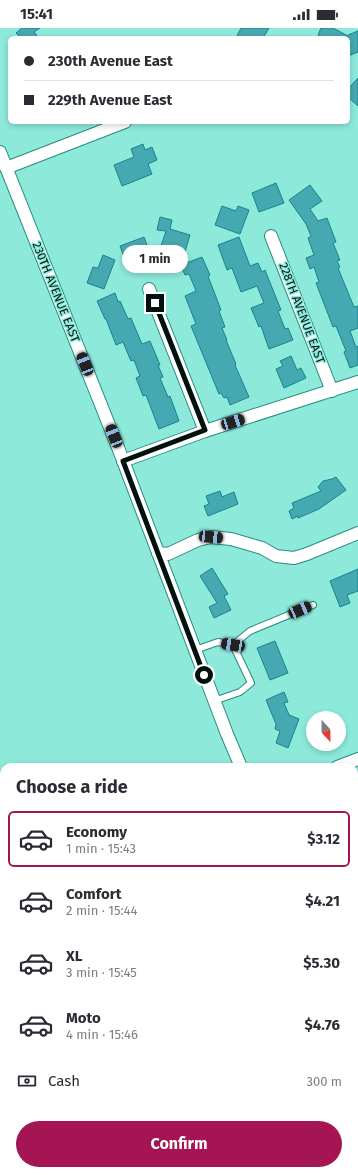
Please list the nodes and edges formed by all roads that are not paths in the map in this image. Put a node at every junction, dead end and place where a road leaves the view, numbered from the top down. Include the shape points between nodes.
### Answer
1 (120, 124) edge
2 (0, 152) edge
3 (6, 168) junction
4 (271, 236) dead end
5 (150, 289) dead end
6 (358, 382) edge
7 (332, 391) junction
8 (205, 430) junction
9 (123, 461) junction
10 (358, 533) edge
11 (158, 553) junction
12 (313, 605) dead end
13 (233, 645) junction
14 (195, 650) junction
15 (214, 701) junction
16 (358, 759) edge
17 (239, 763) edge
18 (348, 763) edge

1 - 3 street
2 - 3 street, 230TH AVENUE EAST
3 - 9 street, 230TH AVENUE EAST
4 - 7 street, 228TH AVENUE EAST
5 - 8 street
6 - 7 street
7 - 8 street
8 - 9 street
9 - 11 street, 230TH AVENUE EAST
10 - 11 street via 294,558 276,556 262,548 231,539 211,537 168,554
11 - 14 street, 230TH AVENUE EAST
12 - 13 lane via 250,631
13 - 14 lane via 218,642
13 - 15 lane via 251,683 240,692
14 - 15 street, 230TH AVENUE EAST
15 - 17 street, 230TH AVENUE EAST
16 - 18 street

